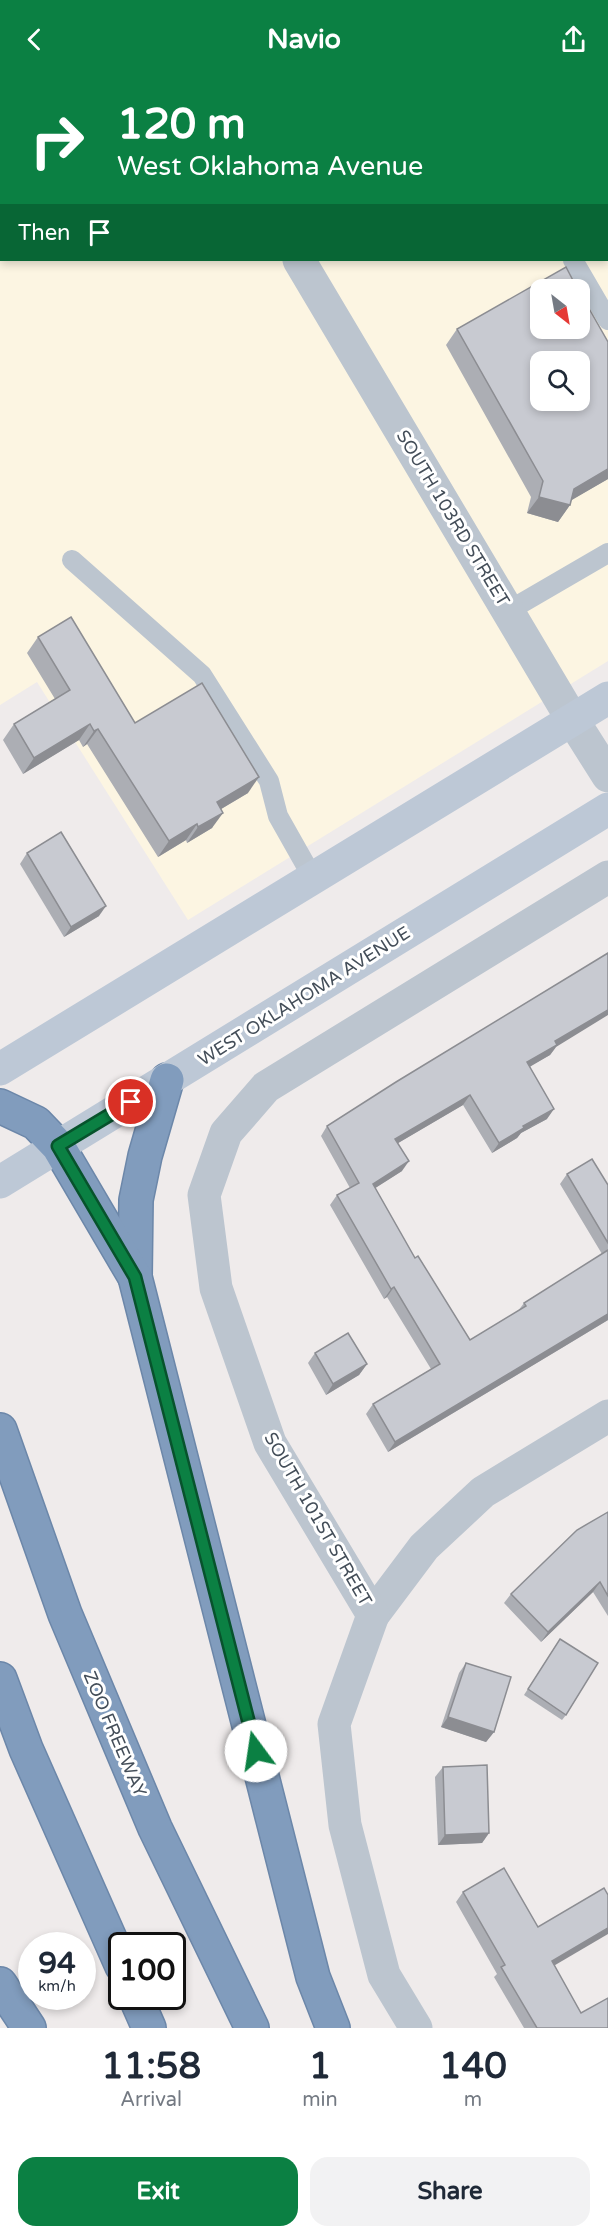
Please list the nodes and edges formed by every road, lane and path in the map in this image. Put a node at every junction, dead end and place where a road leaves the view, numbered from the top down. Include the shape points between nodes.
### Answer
1 (300, 261) edge
2 (574, 261) edge
3 (608, 320) edge
4 (608, 553) edge
5 (72, 560) dead end
6 (508, 611) junction
7 (608, 698) edge
8 (572, 719) junction
9 (608, 776) edge
10 (608, 809) edge
11 (608, 877) edge
12 (313, 878) junction
13 (0, 1069) edge
14 (168, 1080) junction
15 (0, 1106) edge
16 (58, 1146) junction
17 (0, 1182) edge
18 (135, 1277) junction
19 (608, 1416) edge
20 (0, 1430) edge
21 (373, 1615) junction
22 (0, 1679) edge
23 (108, 1934) edge
24 (0, 1984) edge
25 (141, 2010) edge
26 (29, 2028) edge
27 (149, 2028) edge
28 (252, 2028) edge
29 (333, 2028) edge
30 (416, 2028) edge

1 - 6 street, SOUTH 103RD STREET
2 - 3 lane
4 - 6 lane
5 - 12 lane via 202,675 269,781 278,816
6 - 8 street, SOUTH 103RD STREET
7 - 8 main road
8 - 9 street, SOUTH 103RD STREET
8 - 12 main road
10 - 14 main road, WEST OKLAHOMA AVENUE
11 - 21 street, SOUTH 101ST STREET via 266,1087 226,1133 204,1195 216,1288 270,1443
12 - 13 main road
14 - 16 main road, WEST OKLAHOMA AVENUE
14 - 18 highway via 136,1200
15 - 16 highway via 36,1123
16 - 17 main road, WEST OKLAHOMA AVENUE
16 - 18 highway
18 - 29 highway via 313,1977
19 - 21 street via 483,1492 424,1547
20 - 28 highway, ZOO FREEWAY via 65,1614 155,1828
21 - 30 street, SOUTH 101ST STREET via 334,1724 345,1825 384,1975
22 - 23 highway via 26,1749
24 - 26 highway
25 - 27 highway

